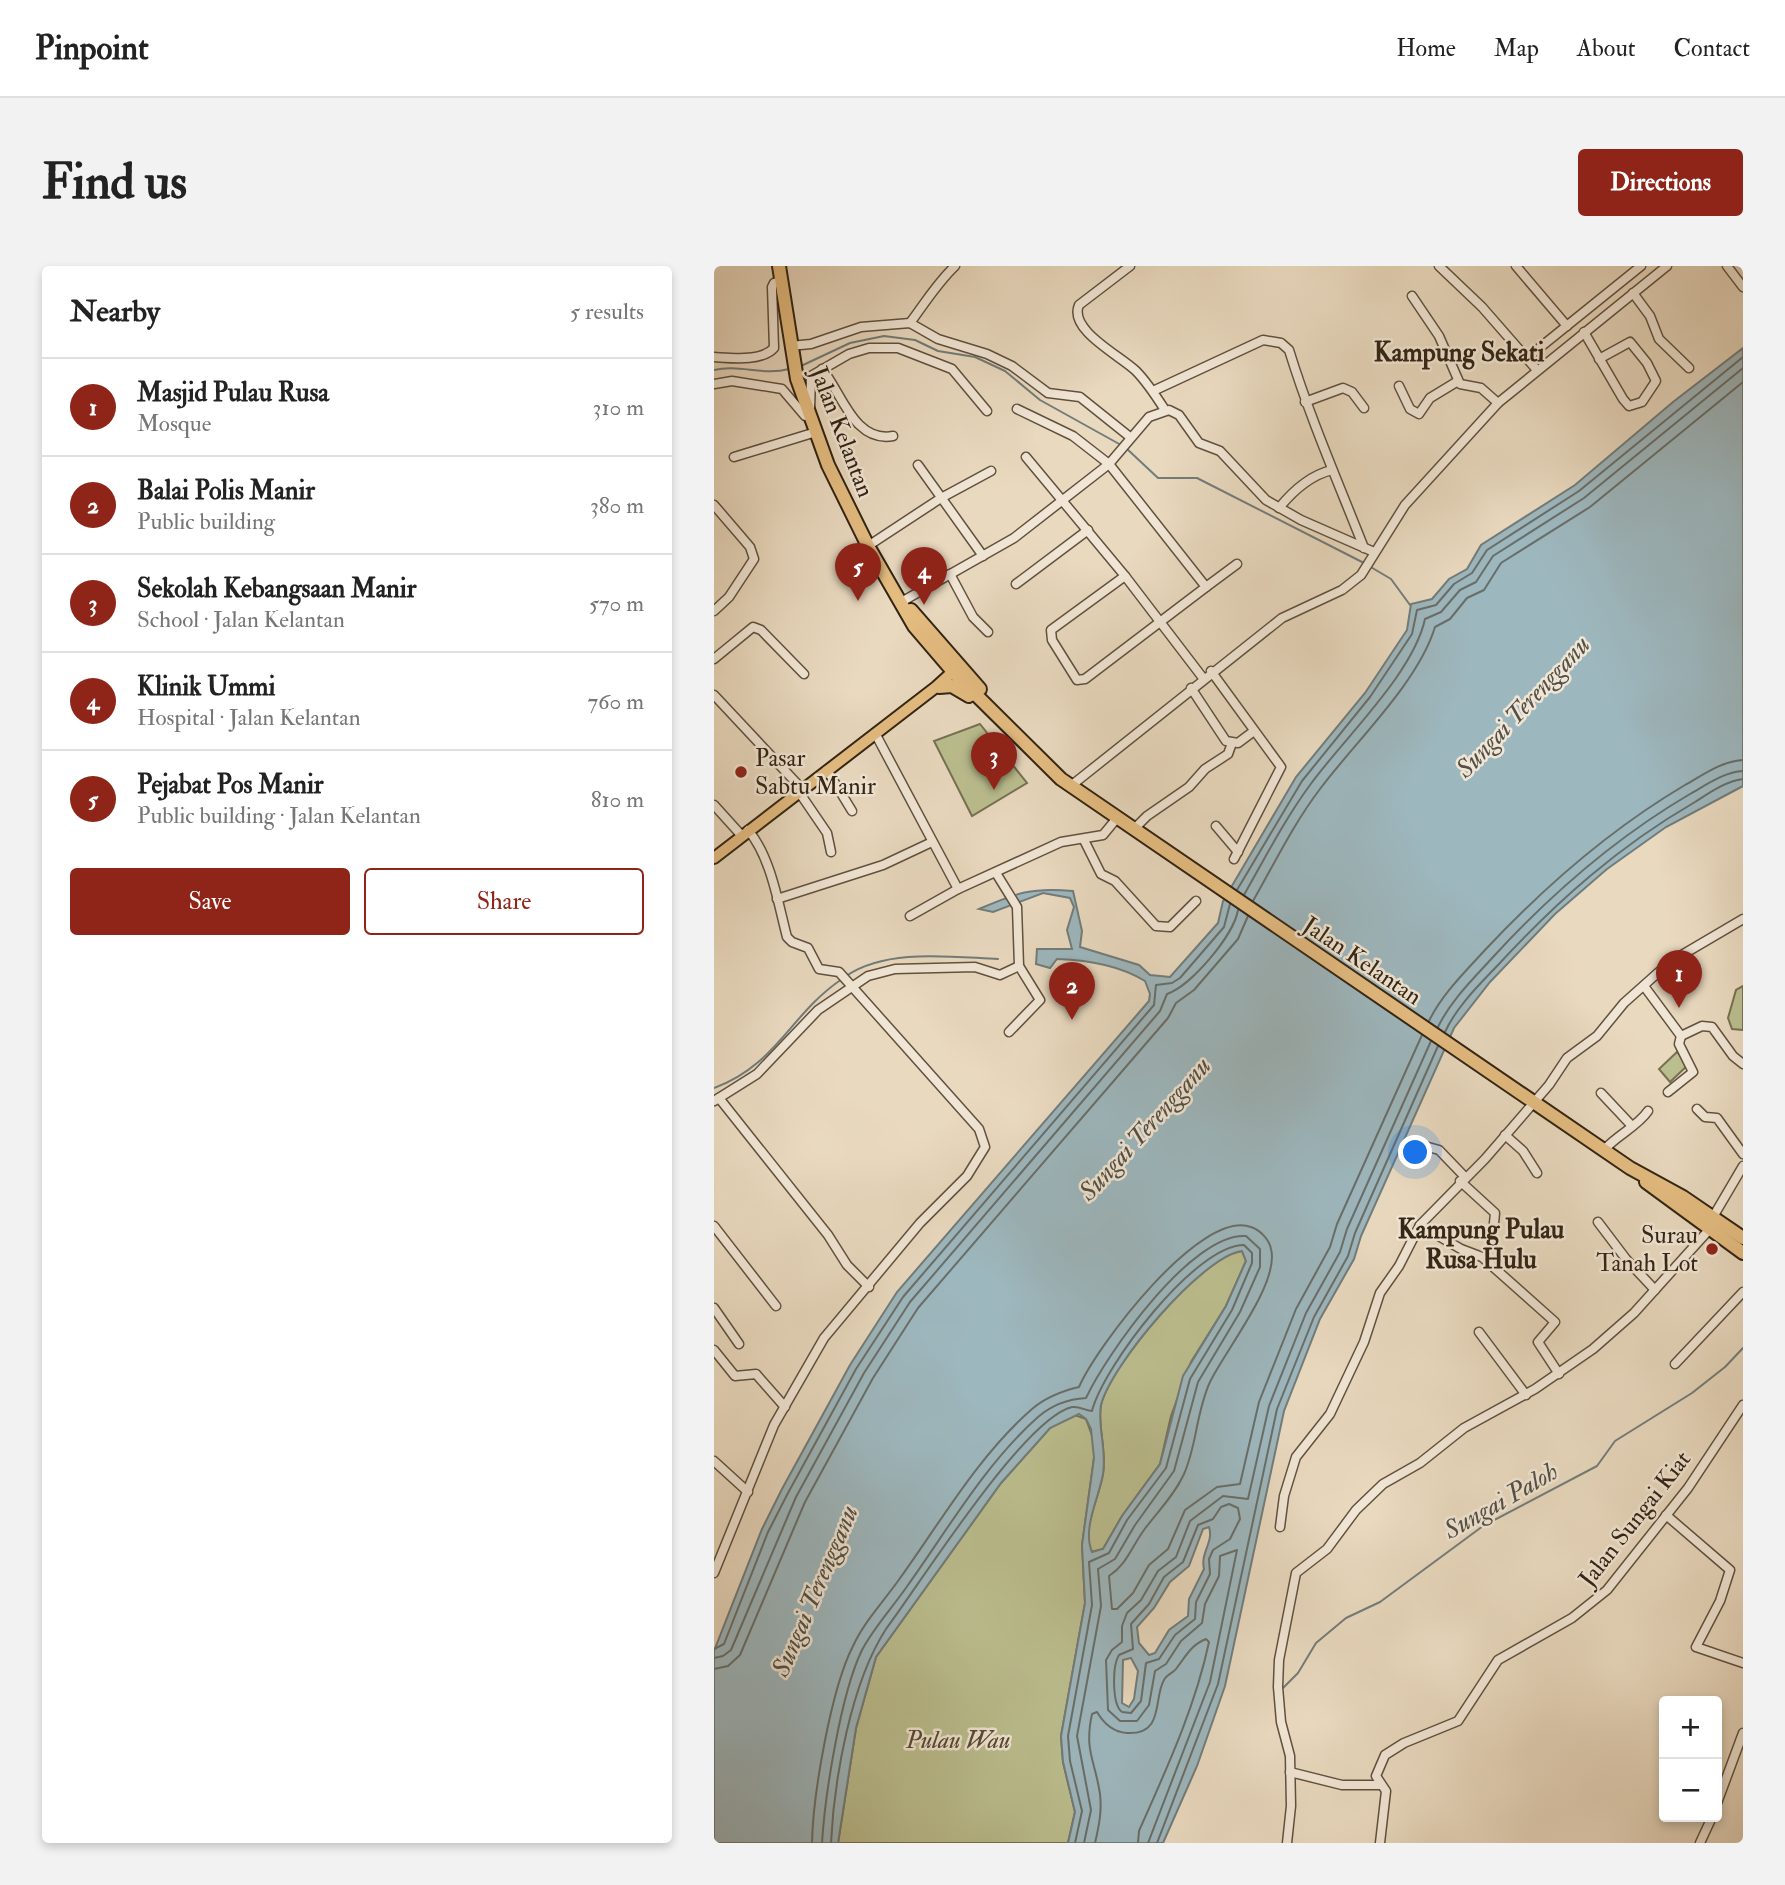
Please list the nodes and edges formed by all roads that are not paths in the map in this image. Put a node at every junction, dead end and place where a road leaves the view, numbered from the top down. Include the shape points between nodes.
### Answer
1 (779, 266) edge
2 (955, 266) edge
3 (1130, 266) edge
4 (1440, 266) edge
5 (1517, 266) edge
6 (1641, 266) edge
7 (1727, 266) edge
8 (1661, 268) edge
9 (780, 281) junction
10 (1743, 287) edge
11 (1633, 293) junction
12 (1412, 296) dead end
13 (1602, 298) junction
14 (1611, 310) junction
15 (910, 323) junction
16 (1567, 326) junction
17 (1584, 332) junction
18 (791, 350) junction
19 (715, 357) edge
20 (1527, 358) junction
21 (1599, 359) junction
22 (1689, 368) dead end
23 (822, 369) junction
24 (1537, 370) junction
25 (1458, 381) junction
26 (714, 384) edge
27 (1399, 386) dead end
28 (1153, 391) junction
29 (1305, 402) junction
30 (1495, 406) junction
31 (1364, 408) dead end
32 (1017, 409) dead end
33 (987, 411) dead end
34 (1163, 411) junction
35 (809, 415) junction
36 (816, 432) junction
37 (893, 436) dead end
38 (1128, 439) junction
39 (734, 457) dead end
40 (1026, 457) dead end
41 (1109, 464) junction
42 (919, 465) dead end
43 (1332, 470) junction
44 (991, 471) dead end
45 (941, 498) junction
46 (1063, 501) junction
47 (714, 505) edge
48 (1279, 509) junction
49 (1088, 530) junction
50 (868, 547) junction
51 (1364, 548) junction
52 (1373, 554) junction
53 (983, 556) junction
54 (1237, 564) dead end
55 (950, 574) junction
56 (1125, 576) junction
57 (1016, 584) dead end
58 (1206, 587) junction
59 (902, 601) junction
60 (714, 611) edge
61 (1160, 624) junction
62 (988, 632) dead end
63 (929, 646) junction
64 (714, 659) edge
65 (957, 670) junction
66 (1211, 671) junction
67 (804, 674) dead end
68 (1203, 678) junction
69 (937, 687) junction
70 (1191, 688) junction
71 (714, 695) edge
72 (1002, 723) junction
73 (1254, 731) junction
74 (875, 733) junction
75 (1232, 743) junction
76 (827, 770) junction
77 (1072, 785) junction
78 (800, 791) junction
79 (714, 805) edge
80 (852, 811) dead end
81 (1116, 818) junction
82 (1216, 826) dead end
83 (1134, 829) junction
84 (745, 833) junction
85 (1084, 840) junction
86 (932, 842) junction
87 (831, 852) dead end
88 (714, 858) edge
89 (996, 873) junction
90 (958, 889) junction
91 (777, 899) junction
92 (1196, 901) dead end
93 (910, 916) dead end
94 (1743, 919) edge
95 (1019, 966) junction
96 (850, 986) junction
97 (1644, 986) junction
98 (1009, 1032) dead end
99 (1681, 1036) junction
100 (1743, 1064) edge
101 (1668, 1092) dead end
102 (1601, 1093) dead end
103 (716, 1099) edge
104 (1534, 1103) junction
105 (1697, 1109) dead end
106 (1648, 1111) dead end
107 (1632, 1126) junction
108 (1505, 1135) junction
109 (1421, 1145) dead end
110 (1604, 1150) junction
111 (1743, 1154) edge
112 (1743, 1166) edge
113 (1630, 1168) junction
114 (1537, 1173) dead end
115 (1462, 1179) junction
116 (1684, 1197) junction
117 (1713, 1217) junction
118 (1598, 1222) dead end
119 (1494, 1223) dead end
120 (1420, 1225) junction
121 (714, 1226) edge
122 (1709, 1232) junction
123 (1743, 1238) edge
124 (1743, 1253) edge
125 (869, 1287) junction
126 (1655, 1290) junction
127 (1743, 1292) edge
128 (776, 1306) dead end
129 (714, 1308) edge
130 (1479, 1332) dead end
131 (739, 1344) dead end
132 (714, 1350) edge
133 (1675, 1364) dead end
134 (1559, 1374) junction
135 (1526, 1395) junction
136 (1743, 1405) edge
137 (785, 1407) junction
138 (714, 1461) edge
139 (748, 1492) junction
140 (1666, 1514) junction
141 (1280, 1527) dead end
142 (716, 1560) edge
143 (714, 1573) edge
144 (1743, 1662) edge
145 (1743, 1733) edge
146 (1290, 1772) junction
147 (1381, 1785) junction
148 (1722, 1790) edge
149 (1710, 1822) edge
150 (1286, 1843) edge
151 (1380, 1843) edge
152 (1700, 1843) edge

1 - 9 highway, Jalan Kelantan
2 - 15 street via 936,284
3 - 28 street via 1079,305 1076,314 1099,344 1119,355
4 - 20 street
5 - 16 street
6 - 13 street
7 - 10 street
8 - 11 street
9 - 18 highway, Jalan Kelantan
9 - 19 street via 772,287 774,348 745,358
11 - 14 street
11 - 22 street via 1659,339
12 - 25 street via 1439,336
13 - 14 street
13 - 16 street
14 - 17 street
15 - 18 street via 861,327
15 - 38 street via 938,339 1012,366 1048,393 1080,397
16 - 20 street
17 - 21 street
17 - 24 street
18 - 35 highway, Jalan Kelantan
20 - 24 street
21 - 21 street via 1629,406 1642,402 1656,382 1630,342
23 - 33 street via 869,348 910,351 952,369
23 - 35 street via 809,381
23 - 37 street via 858,426 882,438
24 - 30 street
25 - 27 street via 1430,398 1419,414 1410,409
25 - 30 street via 1481,388
26 - 35 street via 732,381 782,389
28 - 29 street via 1226,355 1274,340 1289,350
28 - 34 street
29 - 31 street via 1343,388
29 - 43 street
30 - 52 street via 1405,505
32 - 41 street via 1073,436
34 - 38 street via 1149,417
34 - 48 street via 1179,415 1202,445 1220,451
35 - 36 highway, Jalan Kelantan
36 - 39 street
36 - 50 highway, Jalan Kelantan
38 - 41 street
40 - 46 street
41 - 46 street
41 - 58 street
42 - 45 street
43 - 48 street via 1290,494
43 - 51 street
44 - 45 street
45 - 50 street
45 - 53 street
46 - 49 street
46 - 53 street
47 - 60 street via 750,547 754,559
48 - 51 street
49 - 56 street
49 - 57 street
50 - 59 highway, Jalan Kelantan
51 - 52 street
52 - 66 street via 1361,575 1342,590 1282,618
53 - 55 street
54 - 58 street
55 - 59 street
55 - 62 street via 973,617
56 - 61 street
56 - 61 street via 1051,630 1073,677 1085,679
58 - 61 street
59 - 63 highway, Jalan Kelantan
59 - 65 highway, Jalan Kelantan
61 - 68 street
63 - 65 highway, Jalan Kelantan
63 - 69 highway via 940,672
64 - 67 street via 753,627
65 - 69 main road
65 - 72 highway, Jalan Kelantan
65 - 77 highway, Jalan Kelantan
66 - 68 street
66 - 73 street
68 - 70 street
69 - 72 highway via 958,688
69 - 74 main road
70 - 75 street via 1222,736
70 - 77 street
71 - 78 street
72 - 77 highway, Jalan Kelantan
73 - 75 street
73 - 82 street via 1281,771 1236,856
74 - 76 main road
74 - 86 street
75 - 83 street via 1228,754
76 - 78 main road
76 - 80 street
77 - 81 highway, Jalan Kelantan
78 - 84 main road
78 - 87 street via 827,833
79 - 84 street
81 - 83 highway, Jalan Kelantan
81 - 85 street via 1104,835
83 - 104 highway, Jalan Kelantan
84 - 88 main road
84 - 91 street via 755,839
85 - 89 street via 1061,842
85 - 92 street via 1101,874 1115,881 1156,926 1170,927
86 - 90 street
86 - 91 street via 883,865
89 - 90 street
89 - 95 street via 1017,906
90 - 93 street
91 - 96 street via 787,937 808,948 819,970 839,972
94 - 97 street via 1670,962
95 - 96 street via 1000,975 975,967 895,969
95 - 98 street via 1040,1000
96 - 103 street via 818,1010 757,1074
96 - 125 street via 979,1129 985,1142 973,1170 920,1223
97 - 99 street
97 - 104 street via 1597,1036 1567,1058
99 - 100 street via 1702,1026 1712,1027
99 - 101 street via 1679,1044 1693,1072
102 - 107 street
103 - 125 street
104 - 108 street
104 - 110 highway, Jalan Kelantan
105 - 111 street via 1705,1117 1717,1118
106 - 107 street
107 - 110 street
108 - 114 street
108 - 115 street
109 - 115 street via 1439,1150
110 - 113 highway, Jalan Kelantan
112 - 117 street
113 - 116 highway, Jalan Kelantan
113 - 122 highway, Jalan Kelantan
115 - 119 street via 1494,1213
115 - 120 street
116 - 117 highway, Jalan Kelantan
116 - 122 highway via 1677,1198 1677,1203
117 - 123 highway, Jalan Kelantan
118 - 126 street
120 - 134 street via 1482,1257 1555,1322 1538,1342
120 - 141 street via 1380,1293 1364,1342 1330,1414 1296,1457
121 - 128 street
122 - 124 highway, Jalan Kelantan
122 - 126 street
125 - 137 street via 824,1338
126 - 134 street via 1593,1349
127 - 133 street
129 - 131 street
130 - 135 street
132 - 137 street via 735,1376 756,1374
134 - 135 street
135 - 146 street via 1464,1428 1383,1485 1356,1510 1327,1549 1301,1567 1293,1583 1279,1660 1279,1699
136 - 140 street, Jalan Sungai Kiat
137 - 139 street
138 - 139 street
139 - 142 street
140 - 144 street via 1730,1570 1696,1647
140 - 147 street, Jalan Sungai Kiat via 1593,1604 1494,1663 1458,1721 1385,1755 1376,1776
142 - 143 street
145 - 148 street
146 - 147 street via 1342,1785
146 - 150 street
147 - 151 street, Jalan Sungai Kiat via 1386,1796
149 - 152 street

